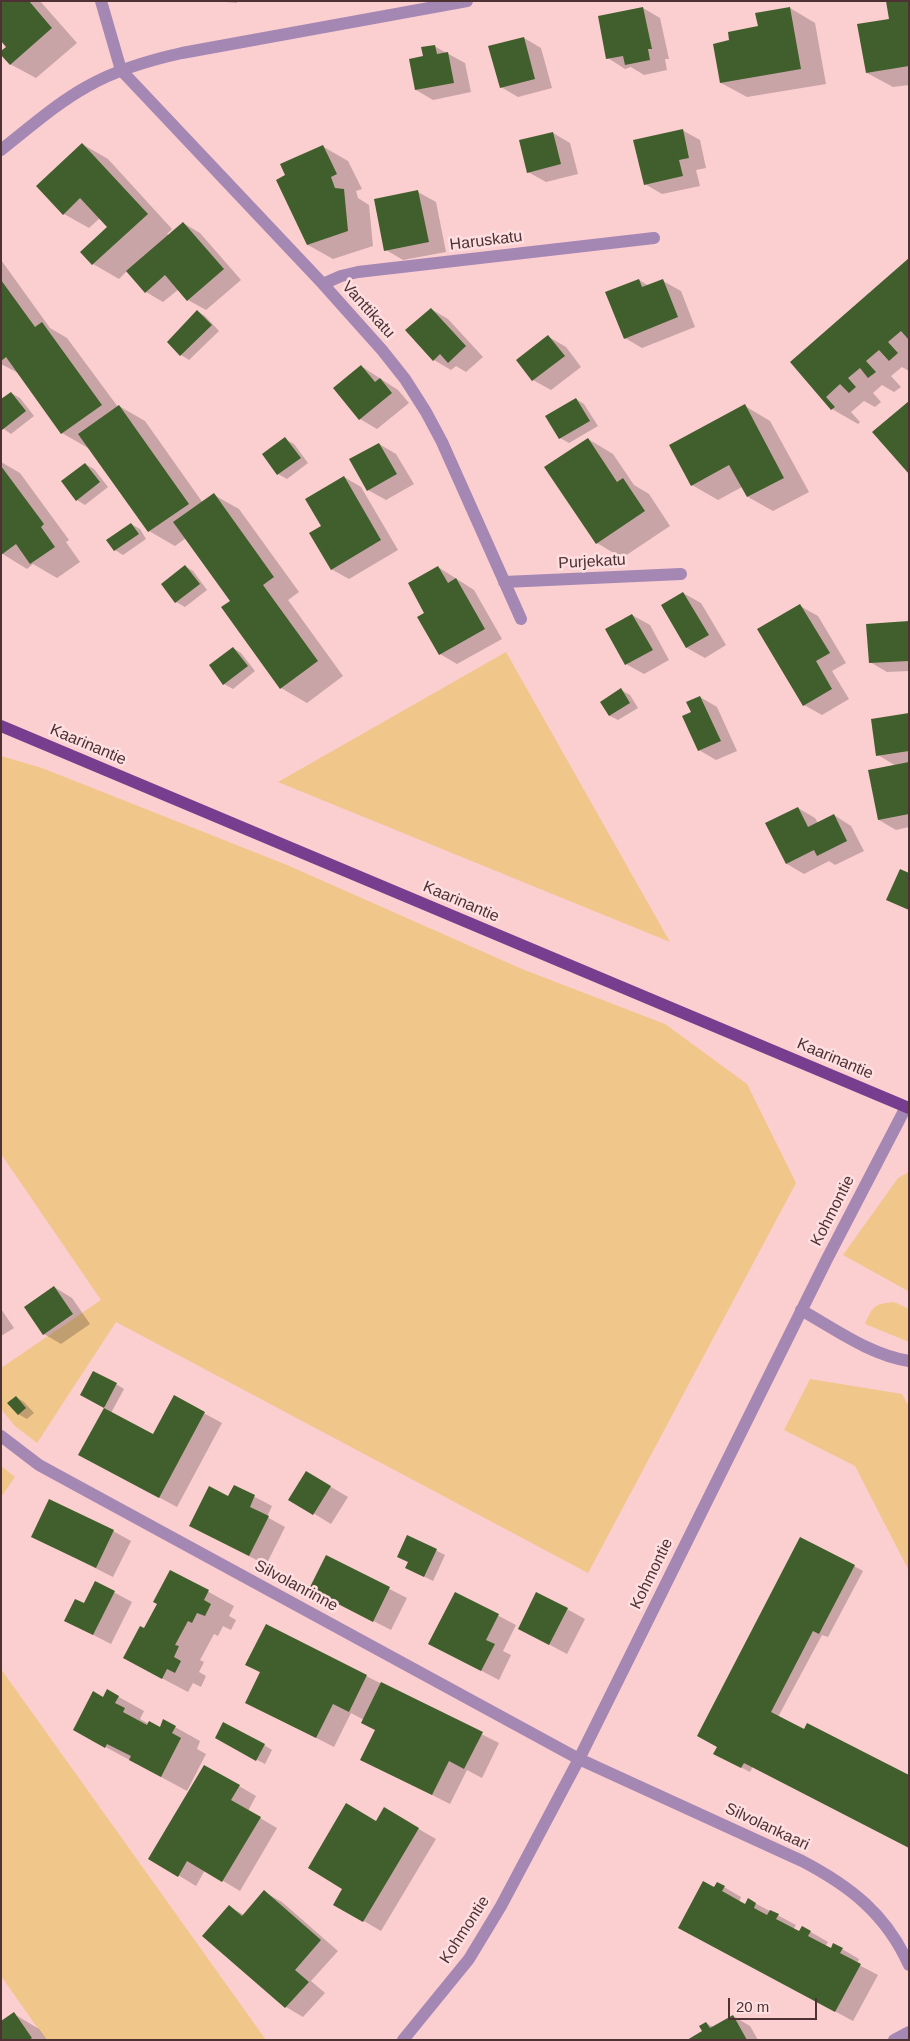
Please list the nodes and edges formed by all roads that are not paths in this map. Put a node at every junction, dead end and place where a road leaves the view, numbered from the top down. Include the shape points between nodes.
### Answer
1 (101, 1) edge
2 (467, 1) edge
3 (121, 70) junction
4 (1, 150) edge
5 (654, 238) dead end
6 (323, 284) junction
7 (681, 574) dead end
8 (504, 582) junction
9 (522, 619) dead end
10 (1, 726) edge
11 (907, 1107) edge
12 (801, 1310) junction
13 (909, 1361) edge
14 (1, 1436) edge
15 (579, 1759) junction
16 (909, 1965) edge
17 (909, 2032) edge
18 (402, 2040) edge
19 (894, 2040) edge

1 - 3 street
2 - 3 street via 182,52
3 - 4 street via 61,103
3 - 6 street, Vanttikatu
5 - 6 street, Haruskatu via 358,272
6 - 8 street, Vanttikatu via 382,350 426,412
7 - 8 street, Purjekatu
8 - 9 street, Vanttikatu
10 - 11 main road, Kaarinantie
11 - 12 street, Kohmontie
12 - 13 street via 868,1347 895,1359
12 - 15 street, Kohmontie
14 - 15 street, Silvolanrinne via 39,1465
15 - 16 street, Silvolankaari via 834,1878 863,1900 886,1925
15 - 18 street, Kohmontie via 502,1906 469,1959
17 - 19 street

